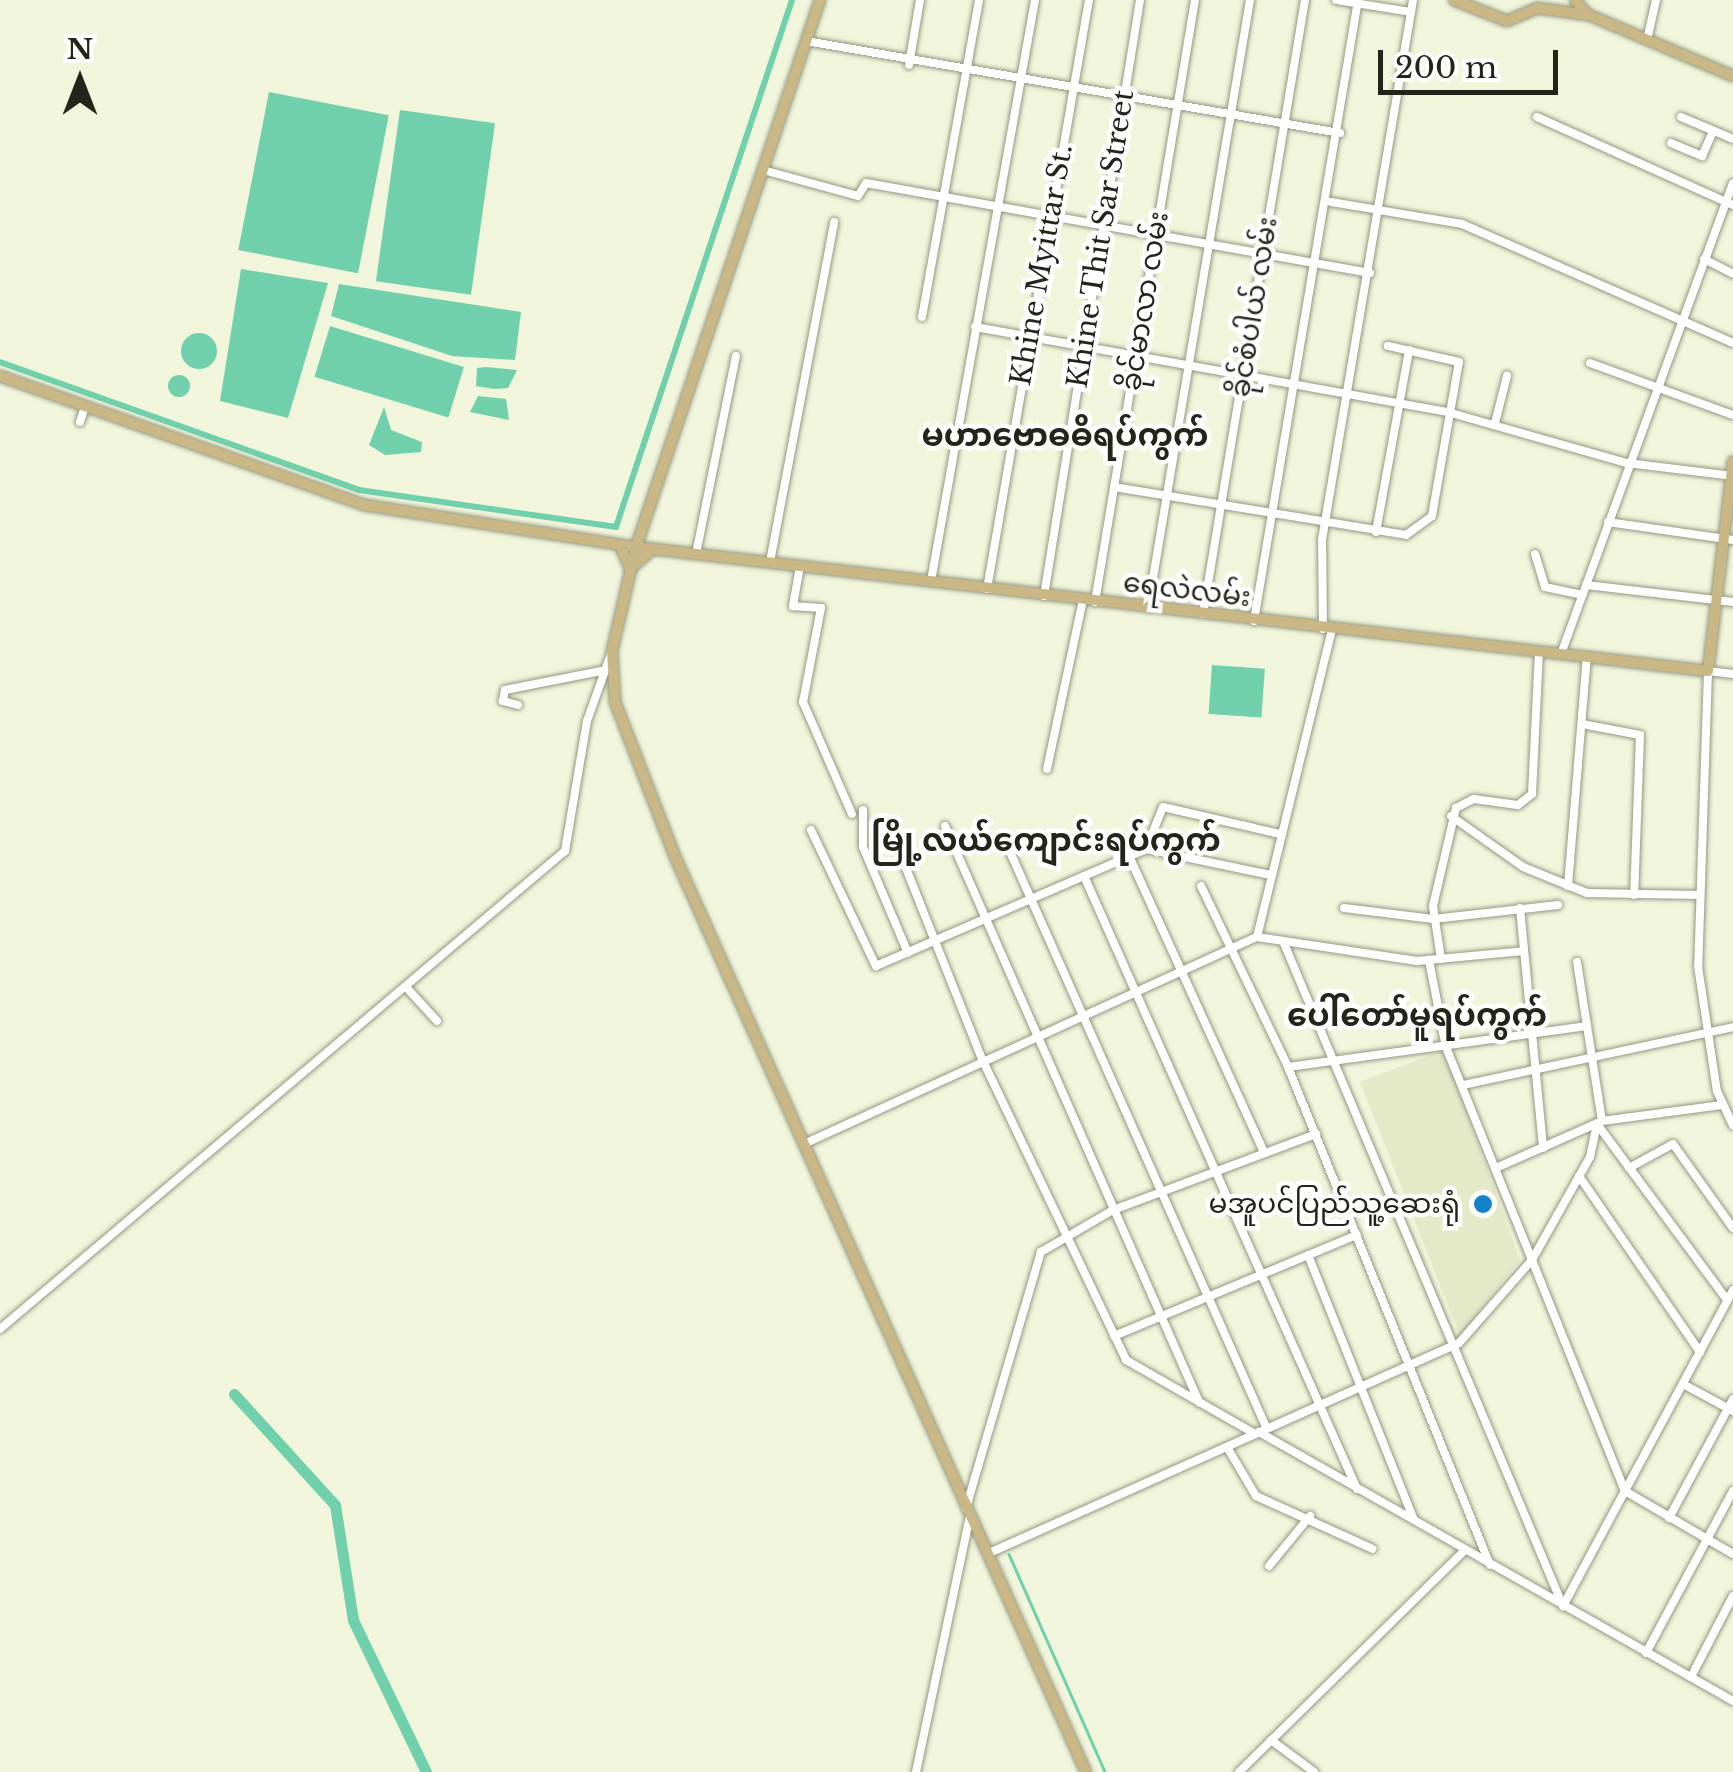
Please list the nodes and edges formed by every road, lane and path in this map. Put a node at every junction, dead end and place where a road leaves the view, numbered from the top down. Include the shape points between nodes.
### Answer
1 (820, 0) edge
2 (920, 0) edge
3 (980, 0) edge
4 (1034, 0) edge
5 (1089, 0) edge
6 (1140, 0) edge
7 (1195, 0) edge
8 (1250, 0) edge
9 (1305, 0) edge
10 (1336, 0) edge
11 (1413, 0) edge
12 (1454, 0) edge
13 (1575, 0) edge
14 (1656, 0) edge
15 (1358, 2) edge
16 (1410, 12) junction
17 (1588, 16) junction
18 (1647, 40) junction
19 (806, 42) junction
20 (909, 65) junction
21 (968, 74) junction
22 (1733, 76) edge
23 (1020, 82) junction
24 (1074, 90) junction
25 (1123, 97) junction
26 (1178, 106) junction
27 (1230, 115) junction
28 (1536, 116) dead end
29 (1680, 117) dead end
30 (1284, 124) junction
31 (1713, 131) junction
32 (1340, 133) junction
33 (1733, 139) edge
34 (1671, 143) dead end
35 (763, 170) junction
36 (1733, 183) edge
37 (945, 198) junction
38 (1331, 202) junction
39 (1729, 203) edge
40 (997, 206) junction
41 (1381, 207) junction
42 (1051, 216) junction
43 (834, 222) dead end
44 (1100, 226) junction
45 (1156, 235) junction
46 (1209, 245) junction
47 (1262, 255) junction
48 (1704, 259) junction
49 (1319, 266) junction
50 (1370, 273) junction
51 (1733, 274) edge
52 (922, 317) dead end
53 (1681, 319) junction
54 (975, 327) junction
55 (1028, 338) junction
56 (1733, 343) edge
57 (1388, 346) dead end
58 (1084, 348) junction
59 (1409, 350) junction
60 (1136, 354) junction
61 (736, 356) dead end
62 (1189, 364) junction
63 (1590, 364) dead end
64 (1242, 375) junction
65 (0, 376) edge
66 (1507, 376) dead end
67 (1297, 384) junction
68 (1656, 388) junction
69 (1349, 394) junction
70 (1400, 404) junction
71 (86, 407) junction
72 (1451, 412) junction
73 (1733, 415) edge
74 (80, 422) dead end
75 (1496, 424) junction
76 (1733, 461) edge
77 (1627, 463) junction
78 (1732, 476) edge
79 (1114, 487) junction
80 (1167, 496) junction
81 (1221, 506) junction
82 (1273, 515) junction
83 (1608, 522) junction
84 (1325, 524) junction
85 (1376, 532) junction
86 (1728, 540) edge
87 (620, 544) junction
88 (636, 547) junction
89 (652, 549) junction
90 (696, 554) junction
91 (1535, 554) dead end
92 (770, 562) junction
93 (800, 566) junction
94 (630, 570) junction
95 (931, 582) junction
96 (1586, 584) junction
97 (987, 588) junction
98 (1044, 596) junction
99 (1582, 596) junction
100 (1089, 601) junction
101 (1716, 601) junction
102 (1733, 602) edge
103 (1148, 608) junction
104 (1203, 614) junction
105 (1254, 620) junction
106 (1327, 629) junction
107 (612, 651) junction
108 (1538, 652) junction
109 (1560, 654) junction
110 (1587, 658) junction
111 (1708, 670) junction
112 (601, 671) junction
113 (1733, 674) edge
114 (518, 705) dead end
115 (1582, 724) junction
116 (1047, 768) dead end
117 (862, 810) dead end
118 (852, 814) dead end
119 (1451, 816) junction
120 (945, 826) dead end
121 (811, 830) dead end
122 (1280, 834) junction
123 (894, 838) dead end
124 (1007, 845) dead end
125 (1146, 849) junction
126 (1130, 856) junction
127 (1084, 876) junction
128 (1270, 876) junction
129 (1202, 886) dead end
130 (1568, 886) junction
131 (1634, 895) junction
132 (1700, 895) junction
133 (1032, 899) junction
134 (1558, 906) dead end
135 (1344, 908) dead end
136 (1520, 908) junction
137 (1433, 918) junction
138 (983, 921) junction
139 (1258, 937) junction
140 (1283, 941) junction
141 (936, 942) junction
142 (1231, 950) junction
143 (1524, 951) junction
144 (908, 953) junction
145 (1442, 959) junction
146 (1429, 960) junction
147 (1577, 962) dead end
148 (1183, 970) junction
149 (406, 986) junction
150 (1136, 992) junction
151 (1086, 1014) junction
152 (436, 1021) dead end
153 (1586, 1026) junction
154 (1733, 1028) edge
155 (1708, 1031) junction
156 (1534, 1034) junction
157 (1038, 1035) junction
158 (1446, 1047) junction
159 (1592, 1056) junction
160 (1338, 1058) junction
161 (982, 1059) junction
162 (1288, 1067) junction
163 (1538, 1068) junction
164 (1462, 1085) junction
165 (1722, 1105) junction
166 (1600, 1122) junction
167 (1733, 1125) edge
168 (1316, 1134) junction
169 (804, 1144) junction
170 (1543, 1148) junction
171 (1264, 1152) junction
172 (1496, 1168) junction
173 (1629, 1168) junction
174 (1215, 1170) junction
175 (1579, 1176) junction
176 (1163, 1190) junction
177 (1114, 1210) junction
178 (1733, 1228) edge
179 (1066, 1233) junction
180 (1357, 1235) junction
181 (1308, 1255) junction
182 (1532, 1260) junction
183 (1262, 1274) junction
184 (1733, 1290) edge
185 (1210, 1296) junction
186 (1728, 1300) junction
187 (1161, 1316) junction
188 (0, 1329) edge
189 (1114, 1336) junction
190 (1459, 1343) junction
191 (1700, 1352) junction
192 (1410, 1365) junction
193 (1682, 1384) junction
194 (1363, 1386) junction
195 (1733, 1399) edge
196 (1199, 1402) junction
197 (1320, 1405) junction
198 (1730, 1410) edge
199 (1261, 1431) junction
200 (1227, 1446) junction
201 (1357, 1489) junction
202 (1625, 1491) junction
203 (1733, 1492) edge
204 (968, 1512) junction
205 (1310, 1516) junction
206 (1668, 1518) junction
207 (1415, 1522) junction
208 (1706, 1540) junction
209 (1372, 1550) dead end
210 (1464, 1550) junction
211 (987, 1554) junction
212 (1733, 1554) edge
213 (1490, 1565) junction
214 (1268, 1566) dead end
215 (1733, 1596) edge
216 (1563, 1606) junction
217 (1646, 1652) junction
218 (1691, 1678) junction
219 (1733, 1701) edge
220 (1271, 1740) junction
221 (916, 1772) edge
222 (1086, 1772) edge
223 (1239, 1772) edge
224 (1314, 1772) edge

1 - 19 main road
2 - 20 street
3 - 21 street
4 - 23 street
5 - 24 street, Khine Myittar St.
6 - 25 street, Khine Thit Sar Street
7 - 26 street, ခိုင်မာလာ လမ်း
8 - 27 street
9 - 30 street, ခိုင်စံပါယ် လမ်း
10 - 15 street
11 - 16 street
12 - 17 main road via 1507,21 1538,8
13 - 17 main road
14 - 18 street
15 - 16 street
15 - 32 street
16 - 41 street
17 - 18 main road
18 - 22 main road
19 - 20 street
19 - 35 main road
20 - 21 street
21 - 23 street
21 - 37 street
23 - 24 street
23 - 40 street
24 - 25 street
24 - 42 street, Khine Myittar St.
25 - 26 street
25 - 44 street, Khine Thit Sar Street
26 - 27 street
26 - 45 street, ခိုင်မာလာ လမ်း
27 - 30 street
27 - 46 street
28 - 39 street
29 - 31 street
30 - 32 street
30 - 47 street, ခိုင်စံပါယ် လမ်း
31 - 33 street
31 - 34 street via 1702,156
32 - 38 street
35 - 37 street via 858,196 866,183
35 - 88 main road
36 - 39 street
37 - 40 street
37 - 52 street
38 - 41 street
38 - 49 street
39 - 48 street
40 - 42 street
40 - 54 street
41 - 50 street
41 - 53 street via 1462,224
42 - 44 street
42 - 55 street, Khine Myittar St.
43 - 92 street
44 - 45 street
44 - 58 street, Khine Thit Sar Street
45 - 46 street
45 - 60 street, ခိုင်မာလာ လမ်း
46 - 47 street
46 - 62 street
47 - 49 street
47 - 64 street, ခိုင်စံပါယ် လမ်း
48 - 51 street
48 - 53 street
49 - 50 street
49 - 67 street
50 - 69 street
53 - 56 street
53 - 68 street
54 - 55 street
54 - 95 street
55 - 58 street
55 - 97 street, Khine Myittar St.
57 - 59 street
58 - 60 street
58 - 98 street, Khine Thit Sar Street
59 - 70 street
59 - 72 street via 1458,360
60 - 62 street
60 - 79 street, ခိုင်မာလာ လမ်း
61 - 90 street
62 - 64 street
62 - 80 street
63 - 68 street
64 - 67 street
64 - 81 street, ခိုင်စံပါယ် လမ်း
65 - 71 main road, ရေလဲလမ်း
66 - 75 street
67 - 69 street
67 - 82 street
68 - 73 street
68 - 77 street
69 - 70 street
69 - 84 street
70 - 72 street
70 - 85 street
71 - 74 street
71 - 87 main road, ရေလဲလမ်း via 364,505
72 - 75 street
72 - 85 street via 1430,520 1404,536
75 - 77 street
76 - 78 main road
77 - 78 street
77 - 83 street
78 - 86 main road
79 - 80 street
79 - 100 street, ခိုင်မာလာ လမ်း
80 - 81 street
80 - 103 street
81 - 82 street
81 - 104 street, ခိုင်စံပါယ် လမ်း
82 - 84 street
82 - 105 street
83 - 86 street
83 - 96 street
84 - 85 street
84 - 106 street
86 - 101 main road
87 - 88 main road, ရေလဲလမ်း
87 - 94 main road
88 - 89 main road, ရေလဲလမ်း
88 - 94 main road
89 - 90 main road, ရေလဲလမ်း
89 - 94 main road
90 - 92 main road, ရေလဲလမ်း
91 - 99 street via 1545,587
92 - 93 main road, ရေလဲလမ်း
93 - 95 main road, ရေလဲလမ်း
93 - 118 street via 793,606 821,608 802,702
94 - 107 main road
95 - 97 main road, ရေလဲလမ်း
96 - 99 street
96 - 101 street
97 - 98 main road, ရေလဲလမ်း
98 - 100 main road, ရေလဲလမ်း
99 - 109 street
100 - 103 main road, ရေလဲလမ်း
100 - 116 street, ခိုင်မာလာ လမ်း
101 - 102 street
101 - 111 main road
103 - 104 main road, ရေလဲလမ်း
104 - 105 main road, ရေလဲလမ်း
105 - 106 main road, ရေလဲလမ်း
106 - 108 main road, ရေလဲလမ်း
106 - 122 street
107 - 112 street
107 - 169 main road via 626,745
108 - 109 main road, ရေလဲလမ်း
108 - 119 street via 1532,794 1518,805 1466,799
109 - 110 main road, ရေလဲလမ်း
110 - 111 main road, ရေလဲလမ်း
110 - 115 street
111 - 113 street, ရေလဲလမ်း
111 - 132 street
112 - 114 street via 505,690 503,701
112 - 149 street via 564,851
115 - 130 street
115 - 131 street via 1640,735
117 - 144 street via 862,847
119 - 130 street
119 - 137 street
120 - 138 street
121 - 144 street via 873,966
122 - 125 street via 1163,807
122 - 128 street
123 - 141 street
124 - 133 street
125 - 126 street
125 - 128 street
126 - 127 street
126 - 148 street
127 - 133 street
127 - 150 street
128 - 139 street
129 - 142 street
130 - 131 street
131 - 132 street
132 - 155 street
133 - 138 street
133 - 151 street
134 - 136 street
135 - 137 street
136 - 137 street
136 - 143 street
137 - 145 street
138 - 141 street
138 - 157 street
139 - 140 street
139 - 142 street
140 - 146 street
140 - 160 street
141 - 144 street
141 - 161 street
142 - 148 street
142 - 162 street
143 - 145 street
143 - 156 street
145 - 146 street
146 - 158 street
147 - 153 street
148 - 150 street
148 - 171 street
149 - 152 street
149 - 188 street
150 - 151 street
150 - 174 street
151 - 157 street
151 - 176 street
153 - 156 street
153 - 159 street
154 - 155 street
155 - 159 street
155 - 165 street
156 - 158 street
156 - 163 street
157 - 161 street
157 - 177 street
158 - 160 street
158 - 164 street
159 - 163 street
159 - 166 street
160 - 162 street
160 - 190 street
161 - 169 street
161 - 179 street
162 - 168 street
163 - 164 street
163 - 170 street
164 - 172 street
165 - 166 street
165 - 167 street
166 - 170 street
166 - 173 street
166 - 175 street
168 - 171 street
168 - 180 street
169 - 204 main road
170 - 172 street
171 - 174 street
172 - 182 street
173 - 178 street via 1674,1144
173 - 186 street
174 - 176 street
174 - 183 street
175 - 182 street
175 - 191 street
176 - 177 street
176 - 185 street
177 - 179 street
177 - 187 street
179 - 189 street
179 - 204 street via 1034,1267
180 - 181 street
180 - 192 street
181 - 183 street
181 - 194 street
182 - 190 street
182 - 202 street
183 - 185 street
183 - 197 street
184 - 186 street
185 - 187 street
185 - 199 street
186 - 191 street
187 - 189 street
187 - 196 street
189 - 196 street via 1126,1360
190 - 192 street
190 - 216 street
191 - 193 street
192 - 194 street
192 - 213 street
193 - 198 street
193 - 202 street
194 - 197 street
194 - 207 street
195 - 198 street
196 - 199 street
197 - 199 street
197 - 201 street
198 - 206 street
199 - 200 street
199 - 201 street
200 - 205 street via 1256,1496
200 - 211 street
201 - 207 street
202 - 206 street
202 - 216 street
203 - 208 street
204 - 211 main road
204 - 221 street
205 - 209 street
205 - 214 street
206 - 208 street
207 - 210 street
208 - 212 street
208 - 217 street
210 - 213 street
210 - 220 street
211 - 222 main road
213 - 216 street
215 - 218 street
216 - 217 street
217 - 218 street
218 - 219 street
220 - 223 street
220 - 224 street

